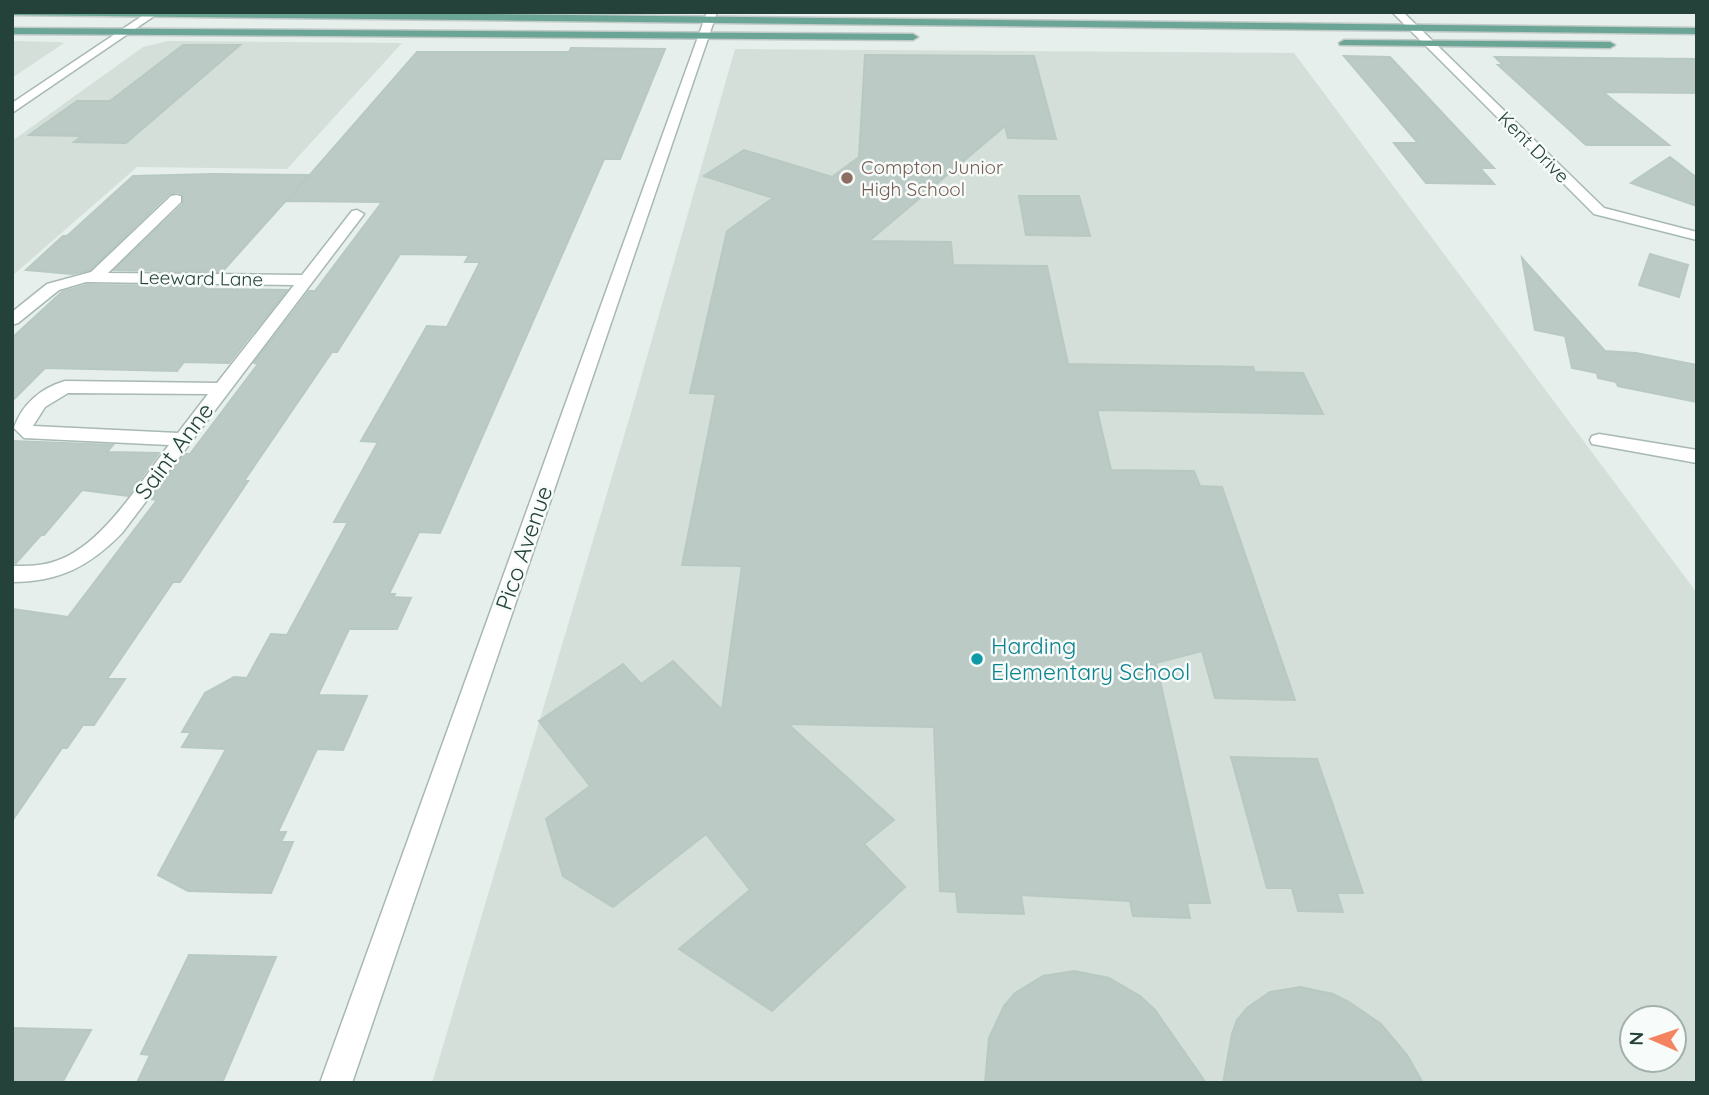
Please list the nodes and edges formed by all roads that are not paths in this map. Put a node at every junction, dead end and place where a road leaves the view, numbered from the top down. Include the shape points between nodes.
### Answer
1 (12, 12) edge
2 (1397, 12) edge
3 (154, 13) edge
4 (708, 23) edge
5 (1414, 29) junction
6 (12, 31) edge
7 (127, 32) junction
8 (1697, 32) edge
9 (928, 37) dead end
10 (1334, 42) dead end
11 (1429, 44) junction
12 (1616, 45) dead end
13 (12, 109) edge
14 (176, 199) dead end
15 (357, 214) dead end
16 (1697, 236) edge
17 (97, 275) junction
18 (306, 279) junction
19 (12, 320) edge
20 (221, 389) junction
21 (183, 439) junction
22 (1599, 440) dead end
23 (1697, 457) edge
24 (12, 574) edge
25 (336, 1083) edge

1 - 3 main road
2 - 5 street, Kent Drive
3 - 4 main road
3 - 7 street
4 - 5 main road
4 - 7 main road
4 - 9 main road
4 - 25 street, Pico Avenue
5 - 8 main road
5 - 11 street, Kent Drive
6 - 7 main road
7 - 13 street
10 - 11 main road
11 - 12 main road
11 - 16 street, Kent Drive via 1599,211
14 - 17 street
15 - 18 street, Saint Anne
17 - 18 street, Leeward Lane
17 - 19 street, Leeward Lane via 53,287
18 - 20 street, Saint Anne
20 - 21 street, Saint Anne
20 - 21 street via 65,387 46,396 27,414 23,428 31,434
21 - 24 street, Saint Anne via 90,554 43,575
22 - 23 street

